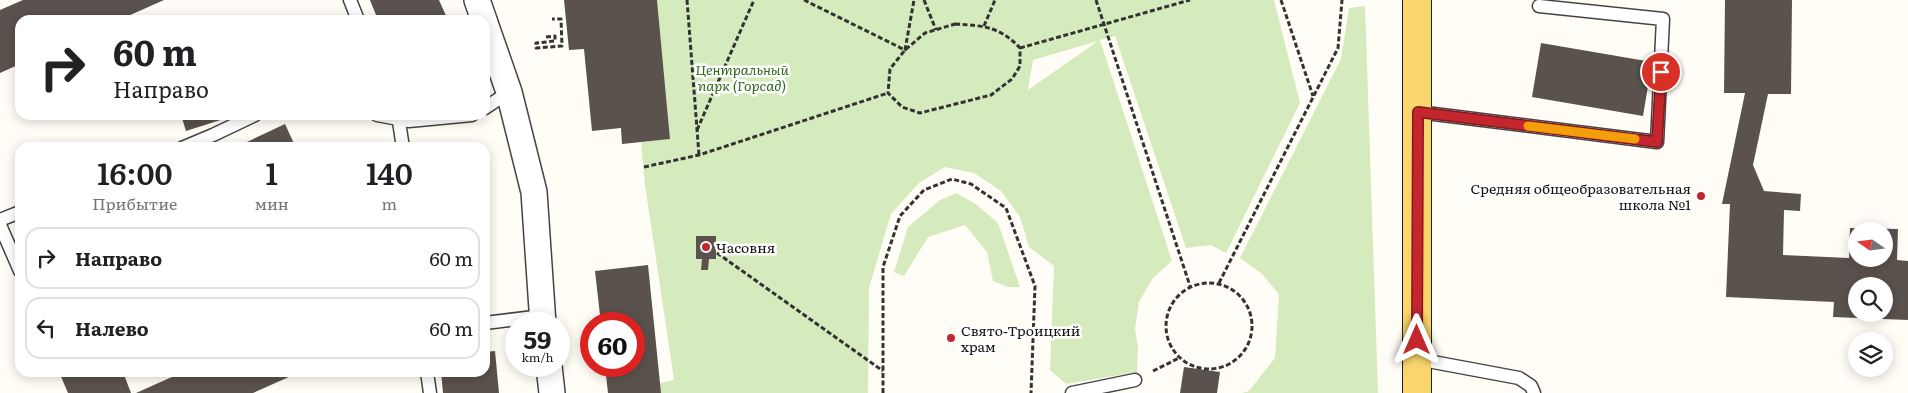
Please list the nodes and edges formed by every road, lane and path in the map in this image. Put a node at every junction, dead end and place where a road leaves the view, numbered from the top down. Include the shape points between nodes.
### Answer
1 (350, 0) edge
2 (477, 0) edge
3 (686, 0) edge
4 (754, 0) edge
5 (804, 0) edge
6 (914, 0) edge
7 (924, 0) edge
8 (995, 0) edge
9 (1096, 0) edge
10 (1190, 0) edge
11 (1281, 0) edge
12 (1342, 0) edge
13 (1417, 0) edge
14 (1539, 6) dead end
15 (356, 15) edge
16 (482, 15) edge
17 (552, 19) dead end
18 (1103, 25) junction
19 (984, 26) junction
20 (936, 30) junction
21 (546, 37) dead end
22 (490, 39) edge
23 (1020, 48) junction
24 (905, 50) junction
25 (509, 92) junction
26 (888, 93) junction
27 (1313, 97) junction
28 (490, 105) edge
29 (1418, 112) junction
30 (245, 120) edge
31 (399, 120) edge
32 (407, 120) edge
33 (420, 120) edge
34 (697, 130) junction
35 (198, 142) edge
36 (401, 142) edge
37 (699, 155) junction
38 (644, 166) dead end
39 (15, 214) edge
40 (0, 220) edge
41 (0, 225) edge
42 (717, 254) dead end
43 (15, 260) edge
44 (1219, 283) junction
45 (1190, 286) junction
46 (542, 312) edge
47 (505, 322) edge
48 (490, 323) edge
49 (1179, 358) junction
50 (1417, 359) junction
51 (883, 371) junction
52 (428, 377) edge
53 (550, 377) edge
54 (1134, 380) joint
55 (430, 393) edge
56 (552, 393) edge
57 (883, 393) edge
58 (1031, 393) edge
59 (1072, 393) edge
60 (1417, 393) edge
61 (1534, 393) edge

1 - 15 lane
2 - 16 street
3 - 34 path
4 - 34 path
5 - 24 path
6 - 24 path
7 - 20 path
8 - 19 path
9 - 18 path
10 - 18 path
11 - 27 path
12 - 27 path via 1338,48
13 - 29 main road
14 - 29 lane via 1663,19 1657,142
17 - 21 path via 561,19 562,46 536,48 536,43 555,42 555,36
18 - 23 path
18 - 45 path
19 - 20 path via 955,24
19 - 23 path via 1008,36
20 - 24 path via 925,33
22 - 25 street
23 - 26 path via 1020,66 1012,79 991,95 920,113 902,107
24 - 26 path via 890,69
25 - 28 lane
25 - 46 street via 534,192
26 - 37 path
27 - 44 path
29 - 50 main road
30 - 35 lane
31 - 36 lane
32 - 33 lane
34 - 37 path
37 - 38 path
39 - 40 lane
41 - 43 lane
42 - 51 path
44 - 45 path via 1204,282
44 - 49 path via 1244,299 1252,328 1249,342 1242,355 1217,369 1203,369
45 - 49 path via 1178,295 1165,321 1166,334
47 - 48 lane
49 - 54 path
50 - 60 main road
50 - 61 lane via 1519,378 1531,386
51 - 57 path
51 - 58 path via 883,267 900,216 924,190 952,179 972,184 1006,208 1035,286
52 - 55 lane
53 - 56 street
54 - 59 lane

